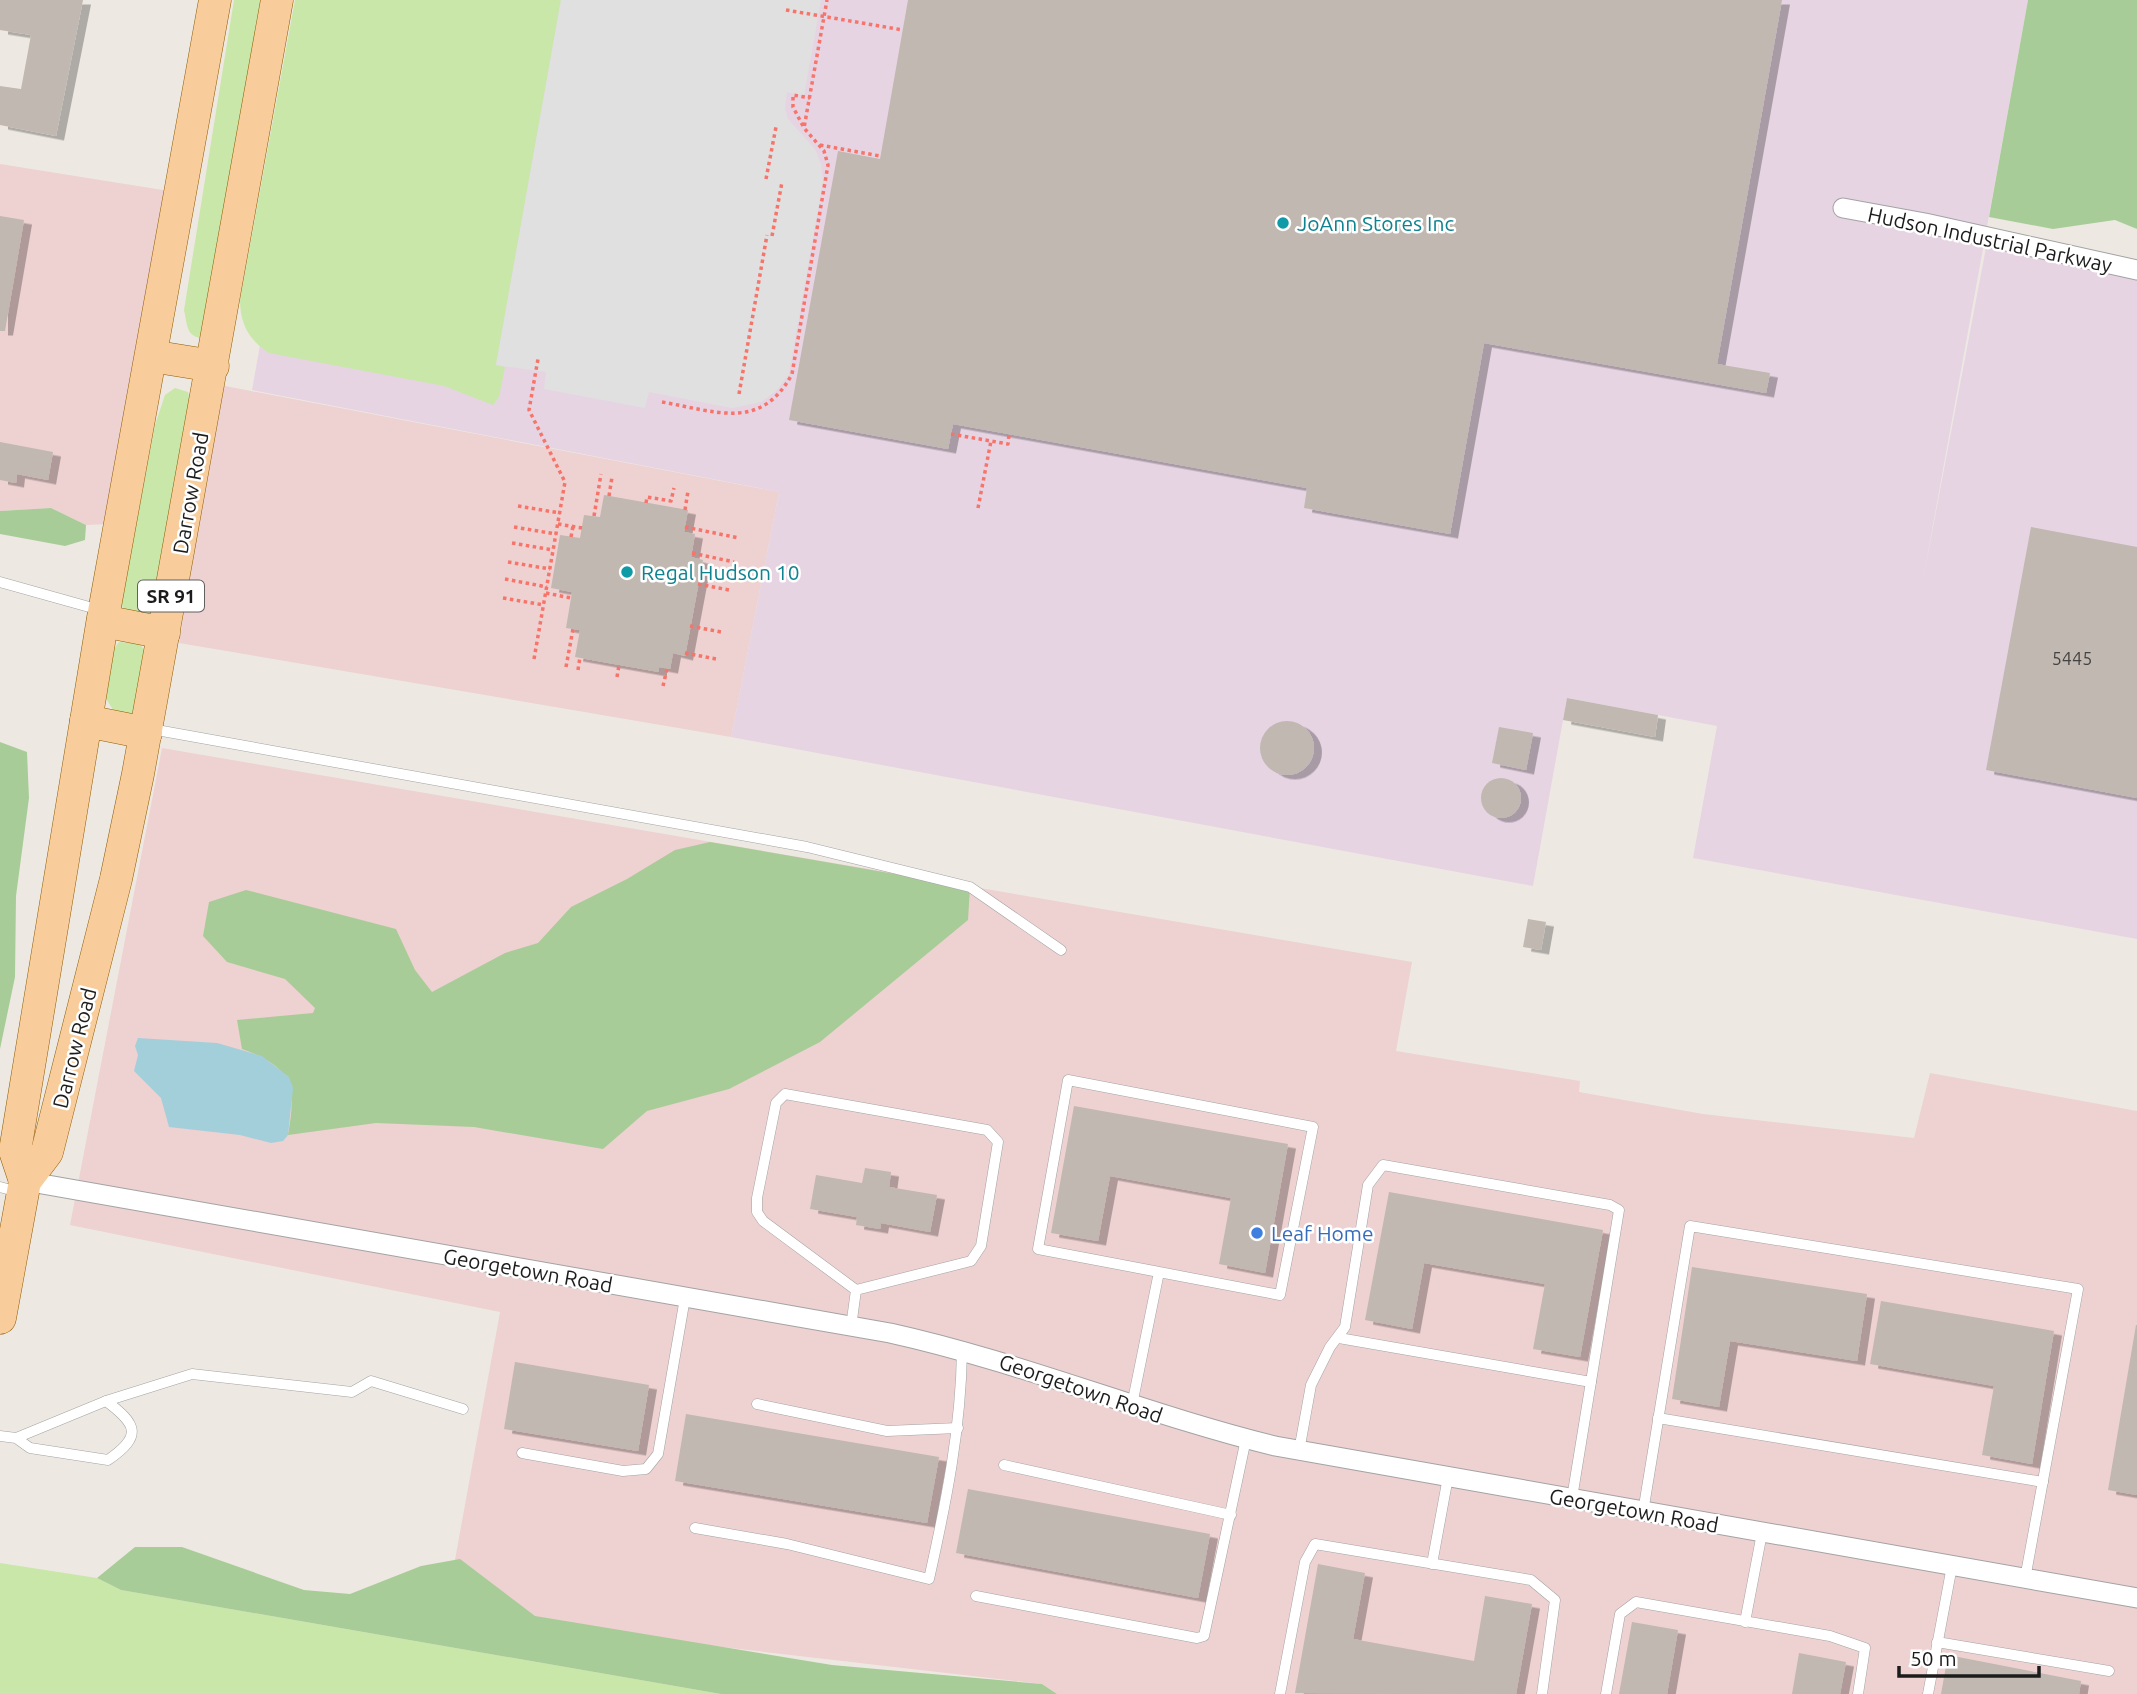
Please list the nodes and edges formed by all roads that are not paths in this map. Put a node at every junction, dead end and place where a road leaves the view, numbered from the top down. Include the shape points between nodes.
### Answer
1 (215, 0) edge
2 (278, 0) edge
3 (1843, 208) dead end
4 (2137, 270) edge
5 (151, 356) junction
6 (213, 366) junction
7 (0, 582) edge
8 (103, 616) junction
9 (164, 633) junction
10 (86, 721) junction
11 (147, 731) junction
12 (1061, 950) dead end
13 (16, 1187) edge
14 (1159, 1272) junction
15 (856, 1290) junction
16 (685, 1298) junction
17 (0, 1318) edge
18 (851, 1326) junction
19 (1339, 1338) junction
20 (962, 1349) junction
21 (1591, 1382) junction
22 (107, 1401) junction
23 (757, 1405) dead end
24 (1132, 1405) junction
25 (463, 1409) dead end
26 (1658, 1418) junction
27 (958, 1428) junction
28 (0, 1436) edge
29 (16, 1438) junction
30 (1246, 1439) junction
31 (1298, 1451) junction
32 (522, 1453) dead end
33 (1004, 1465) dead end
34 (1448, 1477) junction
35 (2043, 1482) junction
36 (1572, 1498) junction
37 (1643, 1512) junction
38 (1230, 1515) junction
39 (695, 1528) dead end
40 (1762, 1533) junction
41 (1432, 1564) junction
42 (1952, 1566) junction
43 (2025, 1579) junction
44 (976, 1596) dead end
45 (2137, 1598) edge
46 (1745, 1622) junction
47 (1937, 1642) junction
48 (2109, 1671) dead end
49 (1280, 1694) edge
50 (1542, 1694) edge
51 (1606, 1694) edge
52 (1858, 1694) edge
53 (1928, 1694) edge

1 - 5 main road, Darrow Road / SR 91
2 - 6 main road, Darrow Road / SR 91
3 - 4 street, Hudson Industrial Parkway
5 - 6 main road
5 - 8 main road, Darrow Road / SR 91
6 - 9 main road, Darrow Road / SR 91
7 - 8 lane
8 - 9 main road
8 - 10 main road, Darrow Road / SR 91
9 - 11 main road, Darrow Road / SR 91
10 - 11 main road
10 - 13 main road, Darrow Road / SR 91 via 15,1151
11 - 12 lane via 807,847 970,887
11 - 13 main road, Darrow Road / SR 91 via 116,879 47,1153
13 - 16 street, Georgetown Road
13 - 17 main road, Darrow Road / SR 91
14 - 14 lane via 1038,1249 1068,1080 1314,1127 1280,1295
14 - 24 lane
15 - 15 lane via 757,1212 776,1103 785,1094 987,1130 998,1142 981,1246 971,1261
15 - 18 lane
16 - 18 street, Georgetown Road
16 - 32 lane via 658,1454 646,1469 623,1471
18 - 20 street, Georgetown Road
19 - 21 lane
19 - 21 lane via 1345,1327 1368,1185 1374,1174 1383,1165 1434,1172 1619,1210
19 - 31 lane via 1311,1385
20 - 24 street, Georgetown Road
20 - 27 lane
21 - 36 lane
22 - 25 lane via 192,1374 352,1392 371,1381
22 - 29 lane
22 - 29 lane via 129,1418 132,1433 126,1447 108,1460 30,1448
23 - 27 lane via 887,1431
24 - 30 street, Georgetown Road
26 - 35 lane
26 - 35 lane via 1690,1226 2078,1289
26 - 37 lane
27 - 39 lane via 929,1579 787,1544
28 - 29 lane
30 - 31 street, Georgetown Road
30 - 38 lane
31 - 34 street, Georgetown Road
33 - 38 lane
34 - 36 street, Georgetown Road
34 - 41 lane
35 - 43 lane
36 - 37 street, Georgetown Road
37 - 40 street, Georgetown Road
38 - 44 lane via 1204,1636
40 - 42 street, Georgetown Road
40 - 46 lane
41 - 49 lane via 1315,1544 1305,1562
41 - 50 lane via 1531,1580 1555,1600
42 - 43 street, Georgetown Road
42 - 47 lane
43 - 45 street, Georgetown Road
46 - 51 lane via 1636,1602 1620,1615
46 - 52 lane via 1830,1636 1865,1648
47 - 48 lane
47 - 53 lane

